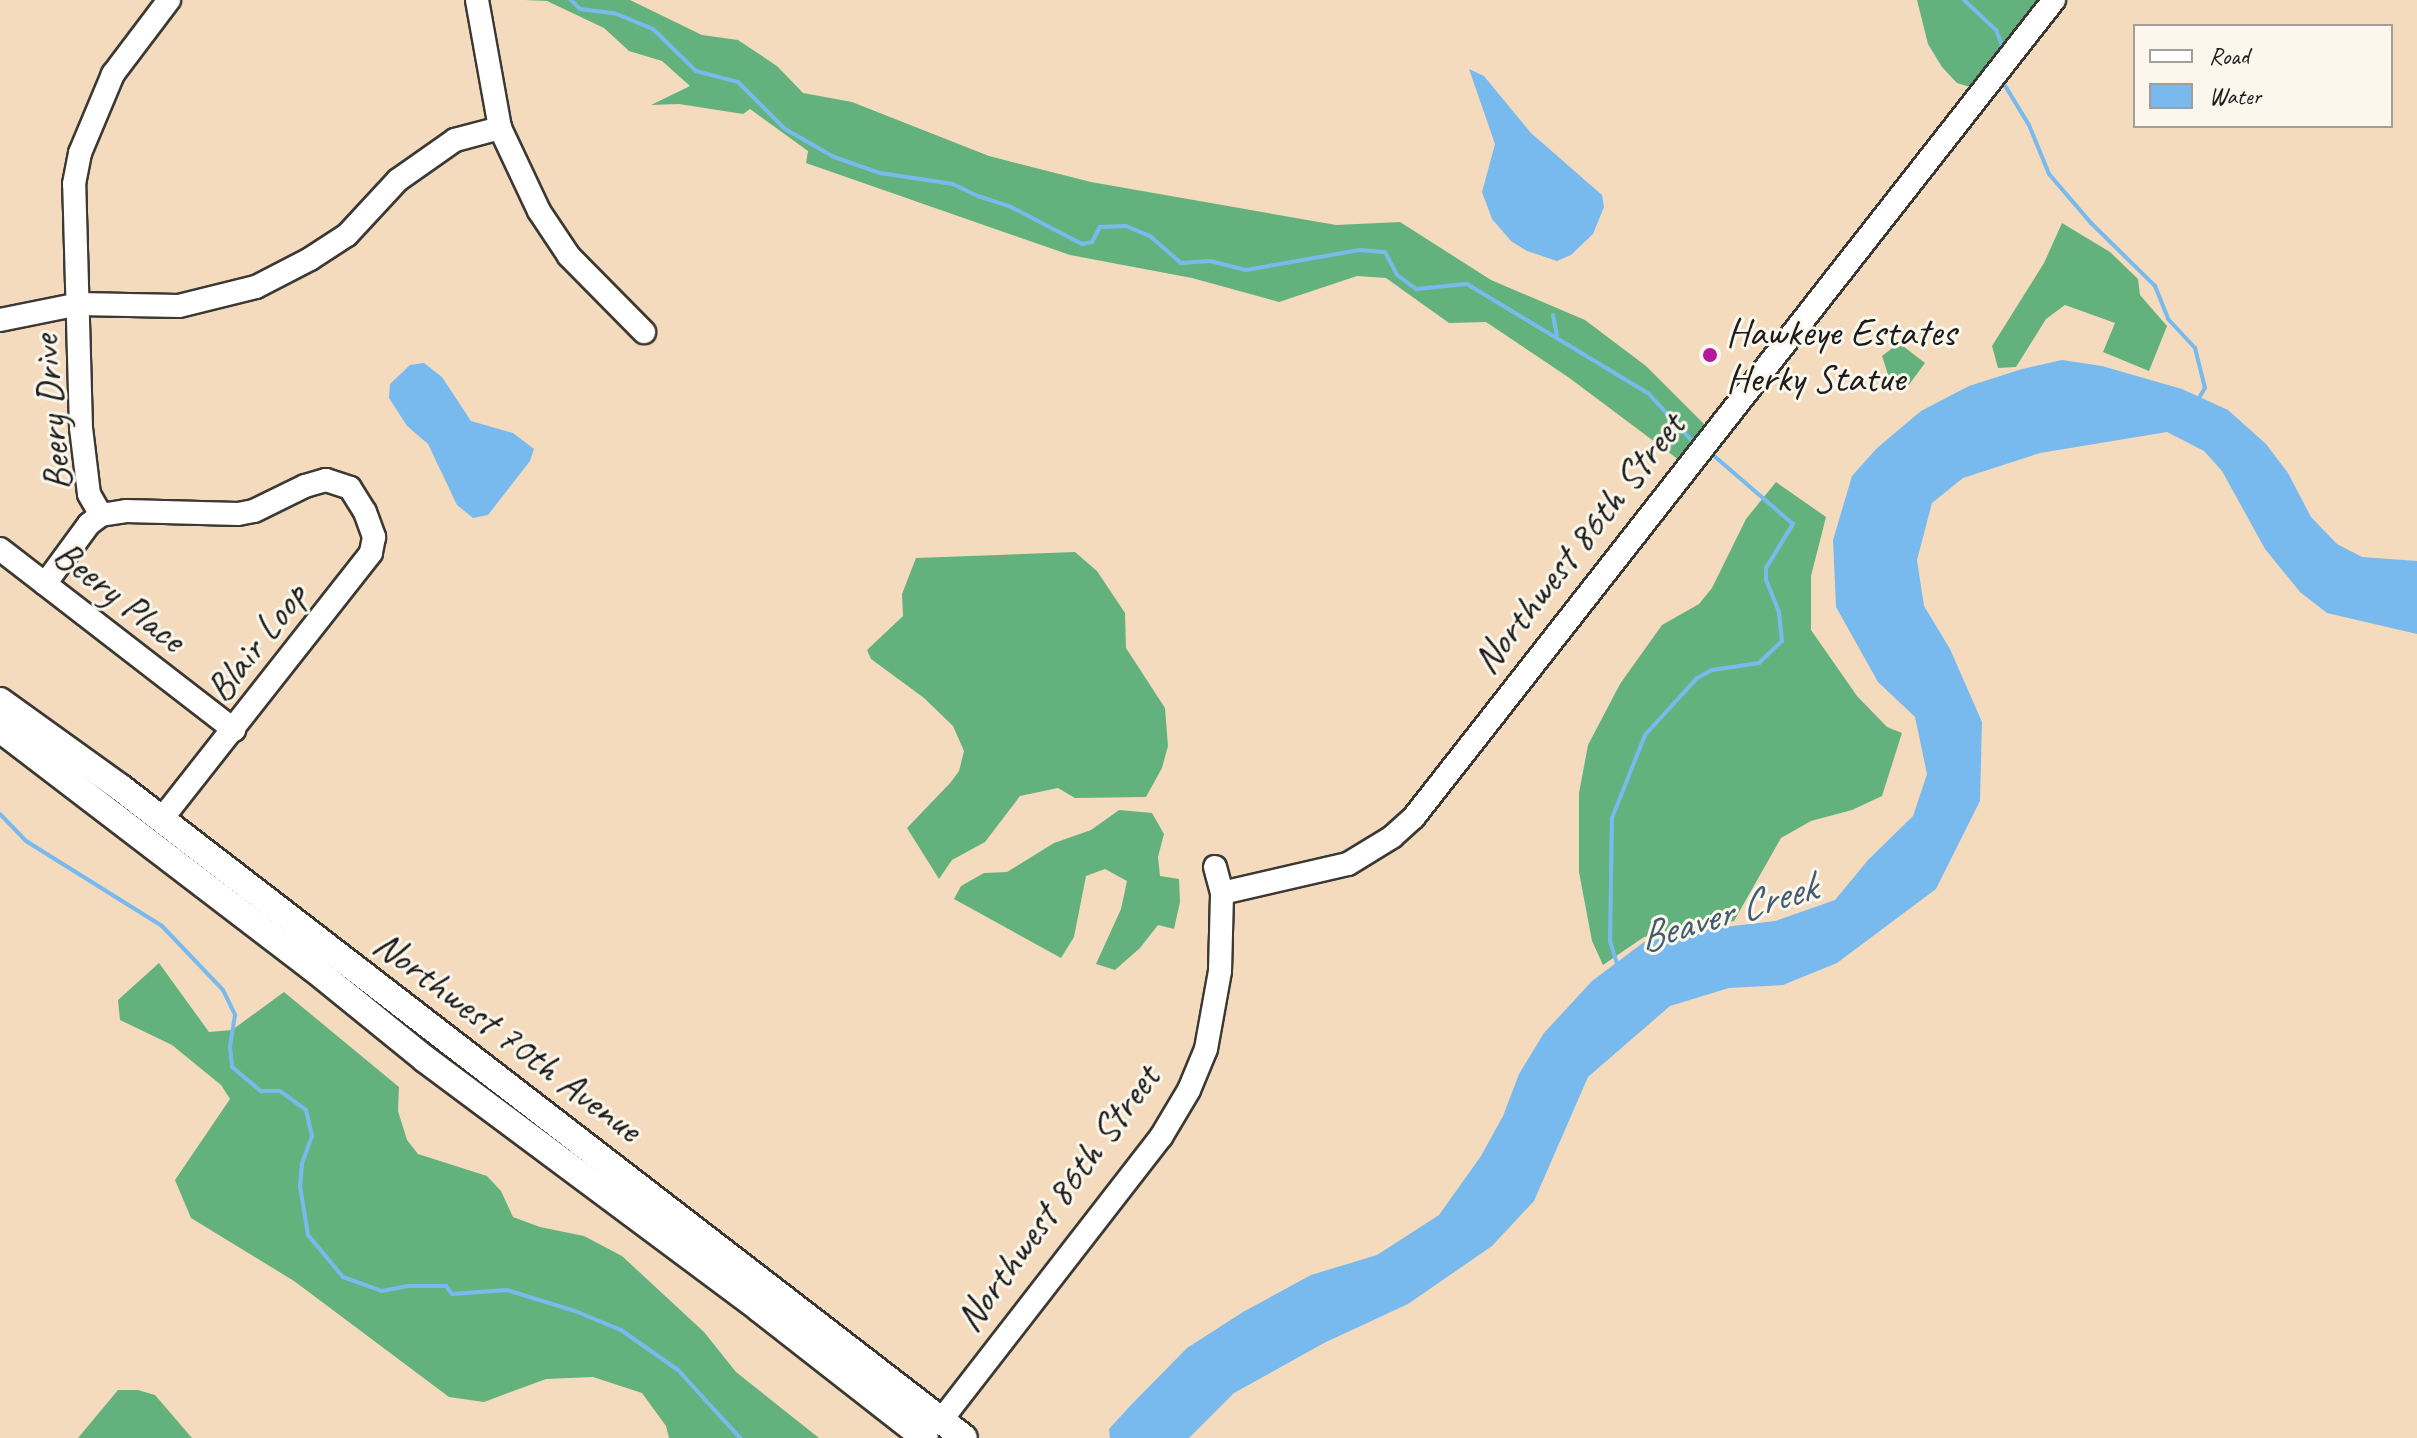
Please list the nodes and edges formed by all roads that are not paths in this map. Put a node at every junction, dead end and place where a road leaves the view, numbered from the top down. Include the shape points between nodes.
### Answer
1 (169, 0) edge
2 (477, 0) edge
3 (2054, 0) edge
4 (500, 128) junction
5 (79, 304) junction
6 (0, 320) edge
7 (644, 332) dead end
8 (101, 515) junction
9 (0, 549) edge
10 (45, 584) junction
11 (0, 701) edge
12 (0, 729) edge
13 (234, 730) junction
14 (162, 819) junction
15 (1215, 867) dead end
16 (1222, 893) junction
17 (402, 1005) junction
18 (385, 1027) junction
19 (930, 1433) edge
20 (964, 1438) edge

1 - 5 street, Beery Drive via 113,74 80,153 73,224
2 - 4 street
3 - 16 street, Northwest 86th Street via 1414,817 1348,864
4 - 5 street via 455,140 398,180 347,235 256,287 179,306
4 - 7 street via 539,211 569,256
5 - 6 street
5 - 8 street, Beery Drive via 81,428 89,494
8 - 10 street
8 - 13 street, Blair Loop via 238,514 326,480 341,482 359,500 374,537 371,553
9 - 10 street, Beery Place
10 - 13 street, Beery Place
11 - 14 main road, Northwest 70th Avenue
12 - 18 main road, Northwest 70th Avenue
13 - 14 street, Blair Loop
14 - 17 main road, Northwest 70th Avenue
15 - 16 street, Northwest 86th Street
16 - 19 street, Northwest 86th Street via 1215,1010 1189,1090 1143,1161
17 - 18 street
17 - 19 main road, Northwest 70th Avenue via 901,1388
18 - 19 main road, Northwest 70th Avenue
19 - 20 main road, Northwest 70th Avenue

